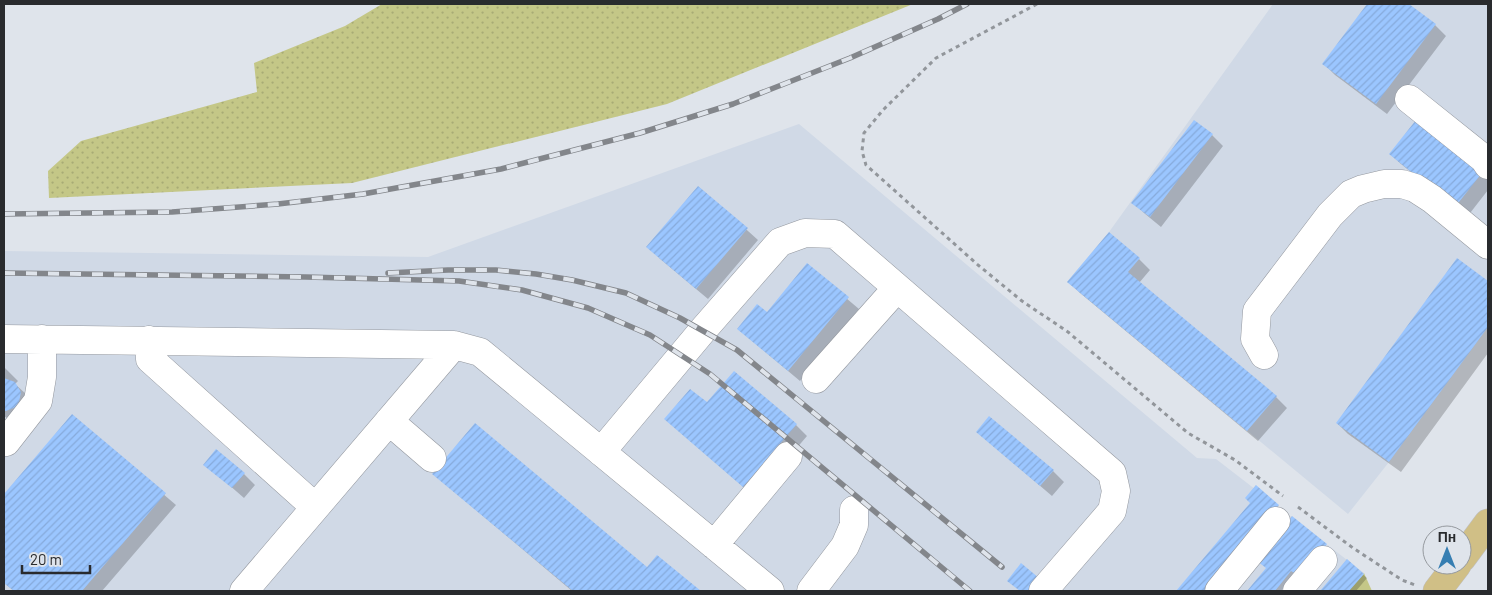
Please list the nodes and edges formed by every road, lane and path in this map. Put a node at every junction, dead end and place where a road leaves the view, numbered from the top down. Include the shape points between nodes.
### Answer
1 (1037, 4) edge
2 (1409, 99) dead end
3 (1488, 165) edge
4 (1488, 245) edge
5 (898, 288) junction
6 (4, 339) edge
7 (42, 339) junction
8 (149, 340) junction
9 (454, 345) junction
10 (1264, 355) dead end
11 (816, 379) dead end
12 (389, 421) junction
13 (5, 442) edge
14 (601, 452) junction
15 (788, 456) dead end
16 (432, 458) dead end
17 (316, 507) junction
18 (1285, 508) junction
19 (854, 510) dead end
20 (1488, 523) edge
21 (714, 545) junction
22 (1472, 545) edge
23 (1323, 560) dead end
24 (1444, 575) edge
25 (1427, 588) edge
26 (244, 591) edge
27 (770, 591) edge
28 (811, 591) edge
29 (1043, 591) edge
30 (1219, 591) edge
31 (1297, 591) edge

1 - 18 path via 936,58 882,110 864,133 862,151 866,165 978,265 1022,301 1068,332 1188,433 1235,460
2 - 3 lane
4 - 10 lane via 1415,188 1384,184 1351,194 1330,215 1257,311 1255,339
5 - 11 lane
5 - 14 lane via 835,234 805,233 780,242
5 - 29 lane via 1112,473 1116,491 1112,511
6 - 7 lane
7 - 8 lane
7 - 13 lane via 38,401
8 - 9 lane
8 - 17 lane via 150,359
9 - 12 lane
9 - 14 lane via 480,352
12 - 16 lane
12 - 17 lane
14 - 21 lane
15 - 21 lane
17 - 26 lane
18 - 25 path via 1402,580
18 - 30 lane
19 - 28 lane via 854,525 845,546
20 - 22 main road
21 - 27 lane
23 - 31 lane
24 - 25 main road

